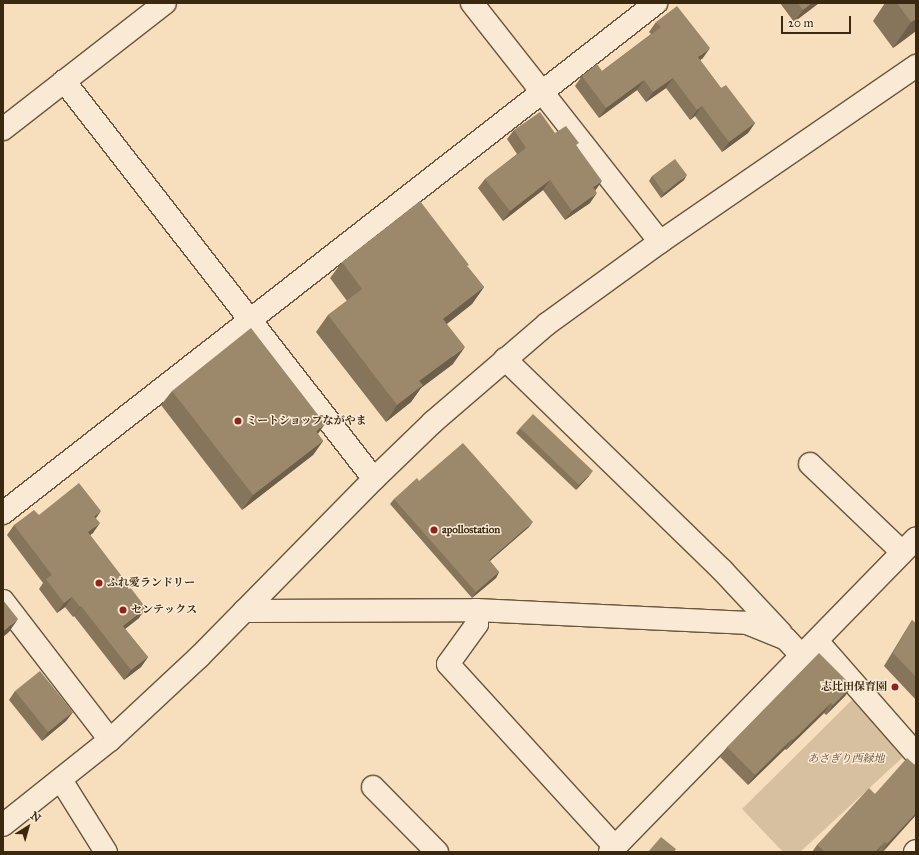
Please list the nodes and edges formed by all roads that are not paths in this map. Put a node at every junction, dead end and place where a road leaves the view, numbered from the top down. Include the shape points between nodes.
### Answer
1 (165, 3) edge
2 (472, 3) edge
3 (656, 3) edge
4 (916, 66) edge
5 (64, 82) junction
6 (542, 92) junction
7 (3, 129) edge
8 (660, 242) junction
9 (249, 319) junction
10 (505, 359) junction
11 (810, 464) dead end
12 (374, 479) junction
13 (3, 513) edge
14 (909, 545) edge
15 (3, 601) edge
16 (476, 610) junction
17 (244, 611) junction
18 (786, 639) junction
19 (817, 640) junction
20 (802, 656) junction
21 (110, 740) junction
22 (916, 754) edge
23 (61, 780) junction
24 (373, 787) dead end
25 (3, 825) edge
26 (613, 849) edge
27 (106, 852) edge
28 (437, 852) edge

1 - 5 street
2 - 6 street
3 - 6 street
4 - 8 street
5 - 7 street
5 - 9 street
6 - 8 street
6 - 9 street
8 - 10 street via 547,324
9 - 12 street
9 - 13 street
10 - 12 street via 433,422
10 - 18 street via 722,570
11 - 14 street
12 - 17 street
14 - 19 street
15 - 21 street
16 - 17 street
16 - 18 street via 747,623
16 - 26 street via 477,624 448,664
17 - 21 street
18 - 20 street
19 - 20 street
19 - 22 street
20 - 26 street
21 - 23 street
23 - 25 street
23 - 27 street
24 - 28 street

